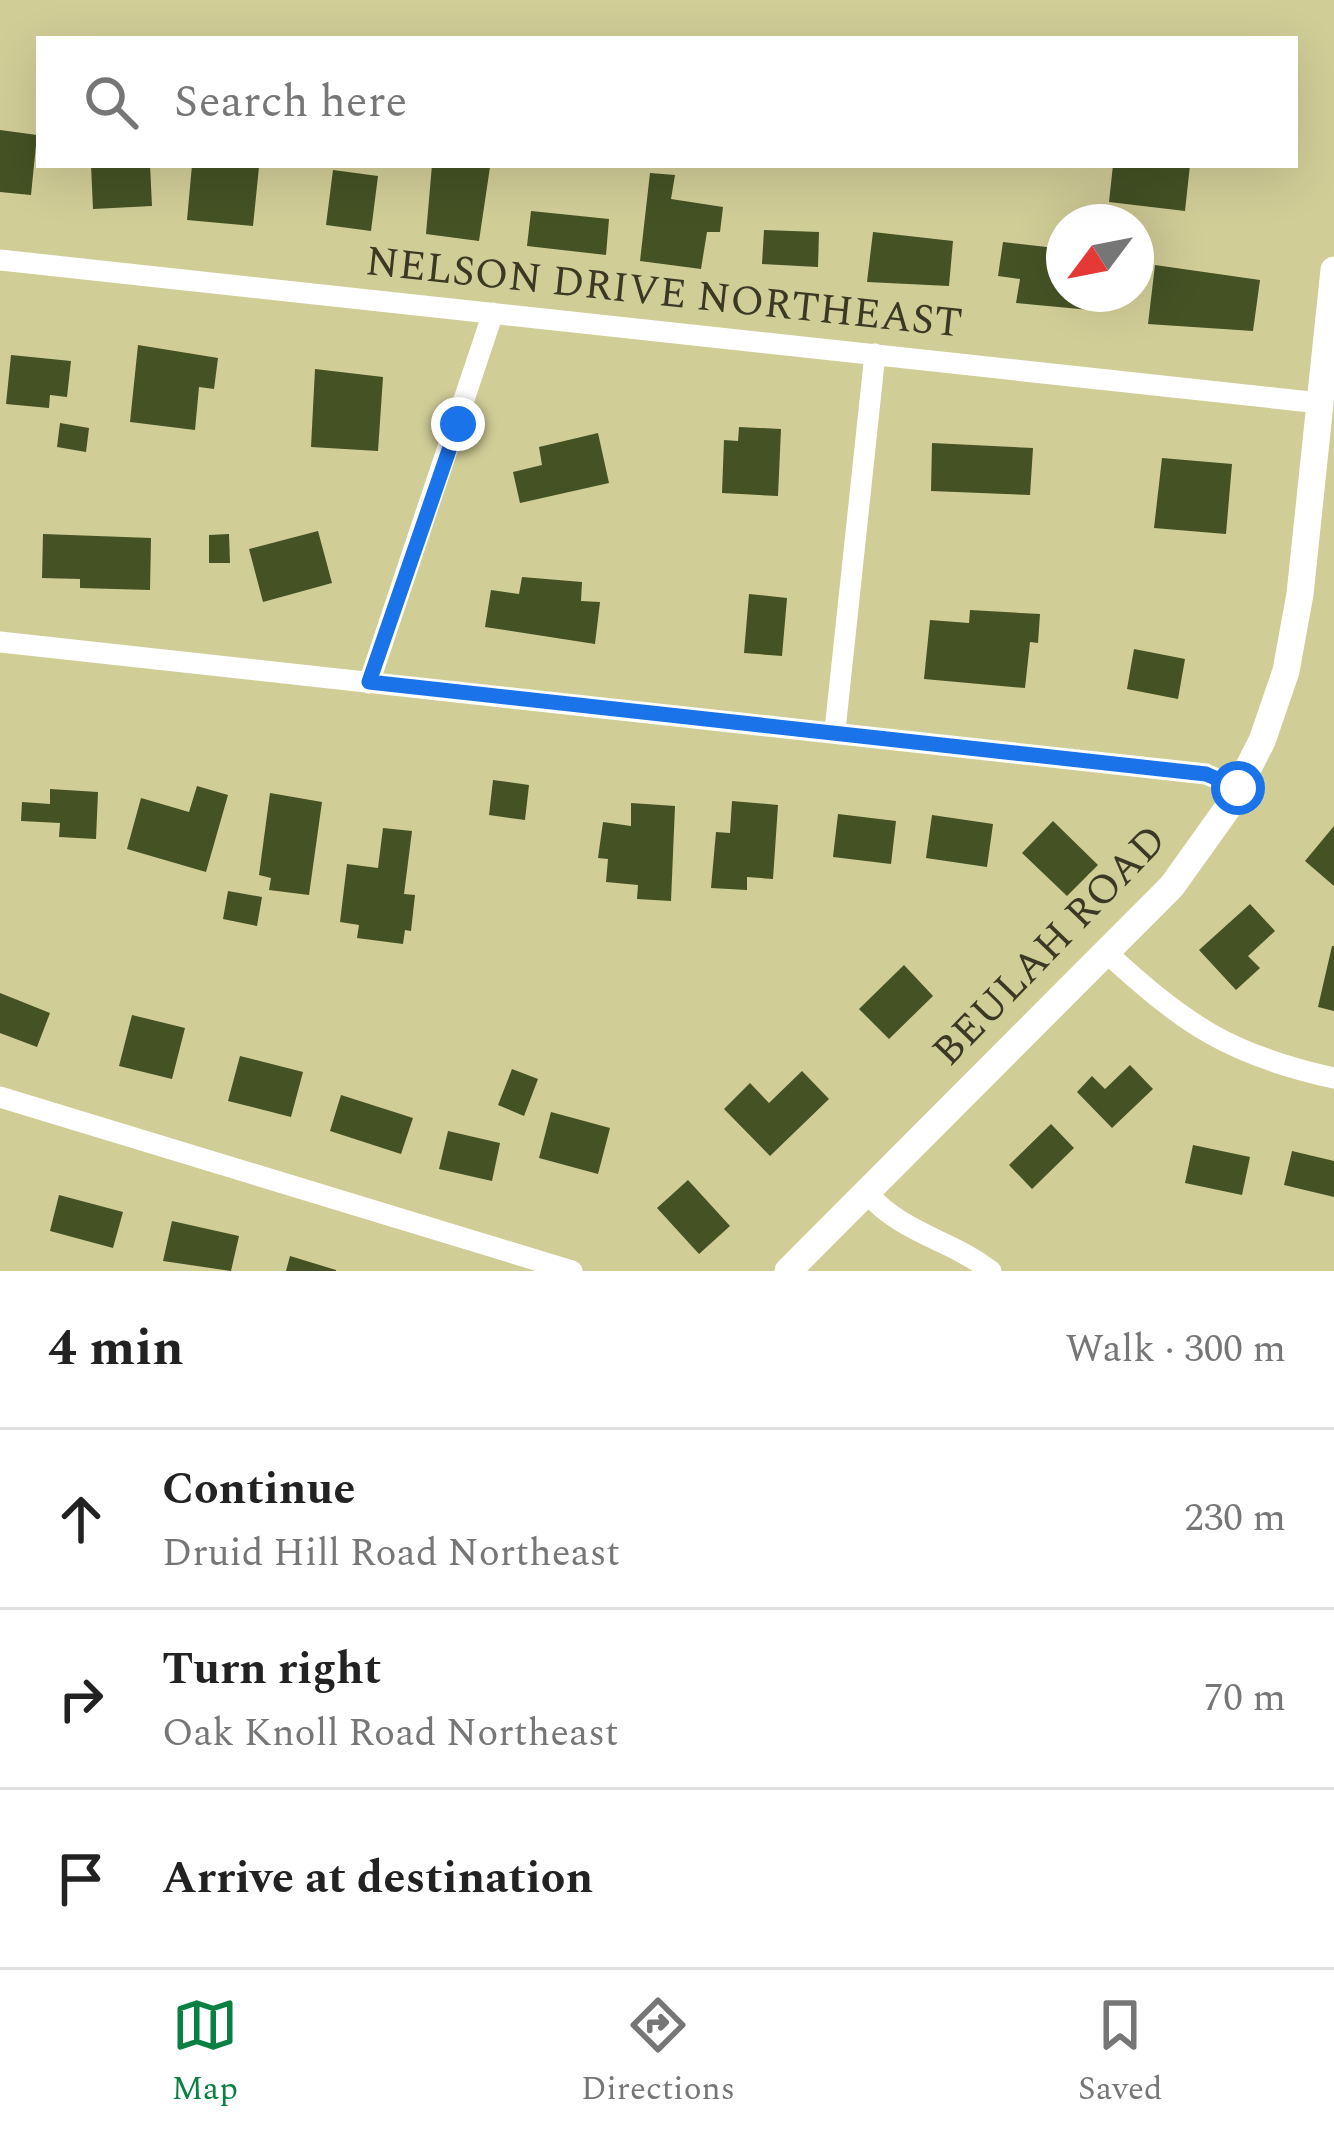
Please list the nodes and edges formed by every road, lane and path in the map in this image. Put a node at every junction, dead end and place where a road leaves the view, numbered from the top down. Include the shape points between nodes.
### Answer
1 (0, 260) edge
2 (1334, 270) edge
3 (493, 313) junction
4 (875, 354) junction
5 (1320, 404) junction
6 (0, 643) edge
7 (369, 682) junction
8 (835, 730) junction
9 (1238, 788) junction
10 (1108, 953) junction
11 (1334, 1078) edge
12 (0, 1097) edge
13 (866, 1192) junction
14 (572, 1271) edge
15 (788, 1271) edge
16 (991, 1271) edge

1 - 3 street, NELSON DRIVE NORTHEAST
2 - 5 main road, BEULAH ROAD
3 - 4 street, NELSON DRIVE NORTHEAST
3 - 7 street
4 - 5 street, NELSON DRIVE NORTHEAST
4 - 8 street
5 - 9 main road, BEULAH ROAD via 1286,671
6 - 7 street
7 - 8 street
8 - 9 street via 1206,774
9 - 10 main road, BEULAH ROAD via 1172,886
10 - 11 street via 1196,1030 1252,1056
10 - 13 main road, BEULAH ROAD
12 - 14 street
13 - 15 main road, BEULAH ROAD
13 - 16 street via 898,1225

